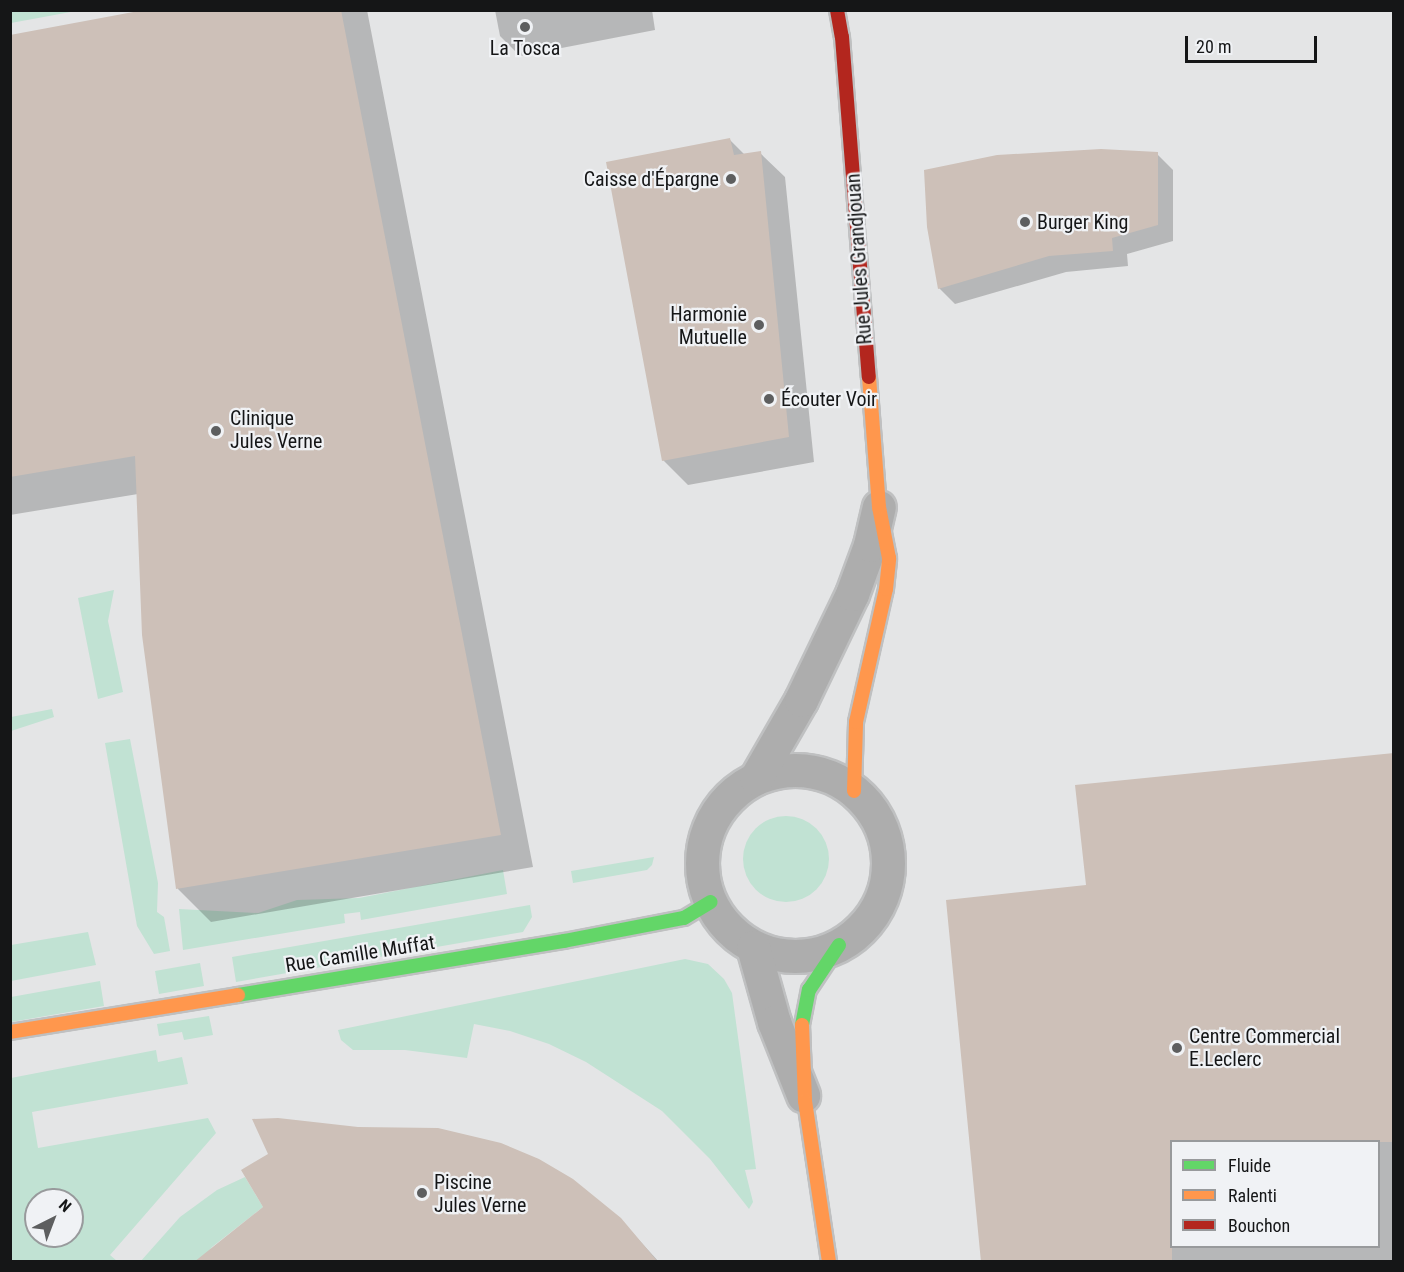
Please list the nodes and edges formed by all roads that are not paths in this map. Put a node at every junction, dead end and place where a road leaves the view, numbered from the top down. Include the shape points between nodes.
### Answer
1 (837, 10) edge
2 (879, 507) junction
3 (756, 778) junction
4 (854, 791) junction
5 (711, 902) junction
6 (838, 945) junction
7 (753, 946) junction
8 (10, 1032) edge
9 (805, 1101) junction
10 (829, 1262) edge

1 - 2 street, Rue Jules Grandjouan
2 - 3 street, Rue Jules Grandjouan via 852,594 801,700
2 - 4 street, Rue Jules Grandjouan via 889,558 886,589 856,722
3 - 4 street via 789,770 812,771 835,778
3 - 5 street via 729,796 707,830 701,870
4 - 6 street via 878,821 886,847 887,873 877,907 860,929
5 - 7 street via 724,924
5 - 8 street, Rue Camille Muffat via 684,918 564,941
6 - 7 street via 805,956 770,953
6 - 9 street via 809,990 802,1018
7 - 9 street via 774,1022
9 - 10 street

